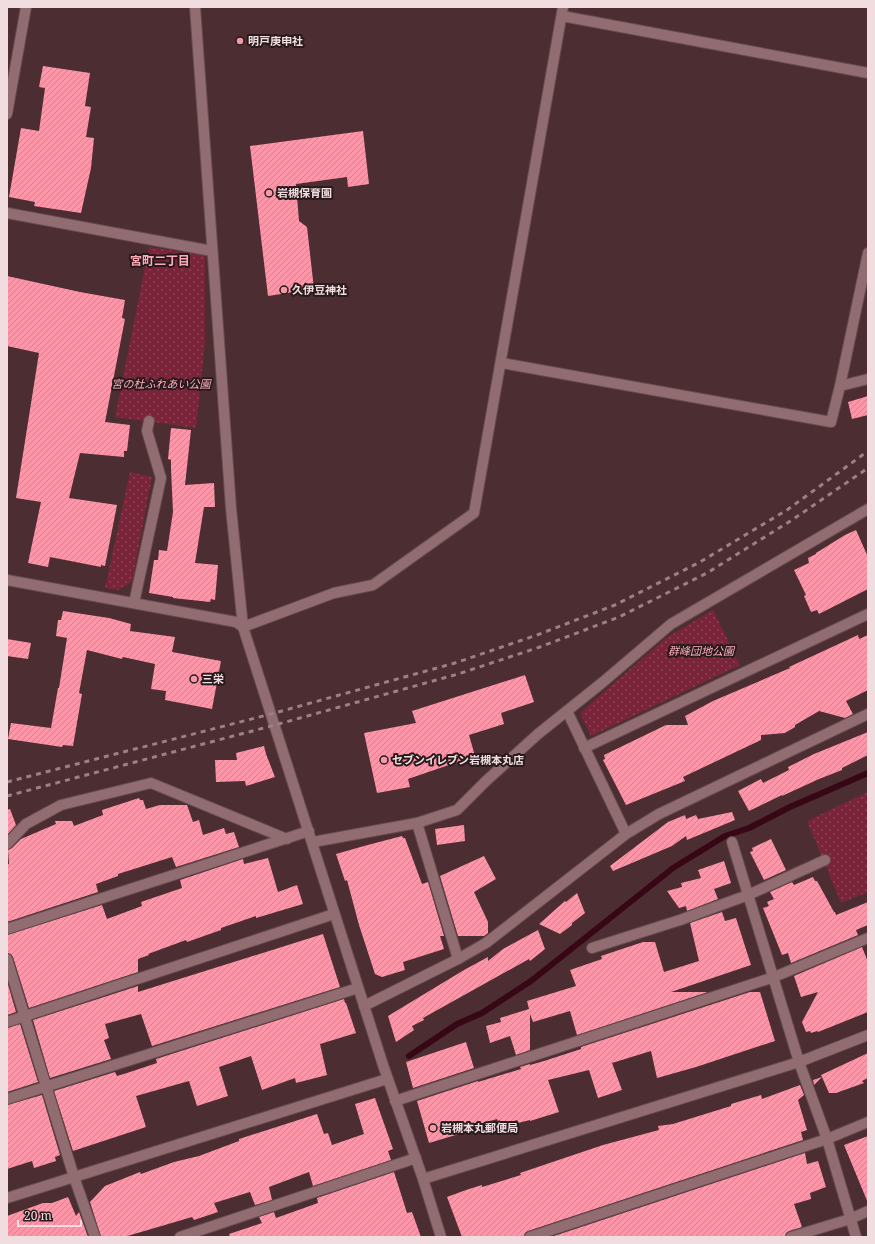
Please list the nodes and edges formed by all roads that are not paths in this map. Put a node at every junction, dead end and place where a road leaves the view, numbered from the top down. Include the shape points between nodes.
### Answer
1 (26, 7) edge
2 (195, 7) edge
3 (562, 11) edge
4 (868, 73) edge
5 (7, 114) edge
6 (7, 213) edge
7 (212, 251) junction
8 (868, 252) edge
9 (863, 296) edge
10 (502, 363) junction
11 (868, 379) edge
12 (840, 386) junction
13 (149, 421) dead end
14 (867, 513) edge
15 (7, 580) edge
16 (134, 603) junction
17 (868, 614) edge
18 (243, 627) junction
19 (567, 711) junction
20 (868, 714) edge
21 (584, 748) junction
22 (417, 823) junction
23 (309, 831) junction
24 (626, 834) junction
25 (288, 838) junction
26 (312, 842) junction
27 (732, 842) dead end
28 (7, 844) edge
29 (825, 860) dead end
30 (748, 895) junction
31 (334, 914) junction
32 (7, 929) edge
33 (868, 938) edge
34 (592, 948) dead end
35 (7, 959) edge
36 (458, 960) junction
37 (774, 977) junction
38 (358, 988) junction
39 (364, 1006) junction
40 (25, 1016) junction
41 (7, 1022) edge
42 (868, 1034) edge
43 (799, 1062) junction
44 (387, 1079) junction
45 (47, 1086) junction
46 (7, 1099) edge
47 (396, 1102) junction
48 (868, 1122) edge
49 (826, 1139) junction
50 (416, 1158) junction
51 (74, 1176) junction
52 (423, 1179) junction
53 (7, 1198) edge
54 (868, 1211) edge
55 (850, 1219) junction
56 (95, 1237) edge
57 (180, 1237) edge
58 (441, 1237) edge
59 (530, 1237) edge
60 (791, 1237) edge
61 (856, 1237) edge

1 - 5 street
2 - 7 street
3 - 4 street
3 - 10 street
6 - 7 street
7 - 18 street via 231,508
8 - 9 street
9 - 12 street
10 - 12 street via 831,422
10 - 18 street via 474,513 373,585 334,593
11 - 12 street
13 - 16 street via 148,431 161,478
14 - 19 street via 814,540 671,624
15 - 16 street
16 - 18 street via 236,622
17 - 21 street
18 - 23 street
19 - 21 street
19 - 22 street via 538,734 457,810
20 - 24 street via 659,814
21 - 24 street
22 - 26 street
22 - 36 street
23 - 25 street
23 - 26 street
24 - 36 street via 486,943
25 - 28 street via 151,783 61,805 26,824
25 - 32 street
26 - 31 street
27 - 30 street
29 - 30 street
30 - 34 street
30 - 37 street
31 - 38 street
31 - 40 street
33 - 37 street
35 - 40 street
36 - 39 street
37 - 43 street
37 - 47 street
38 - 39 street
38 - 45 street
39 - 44 street
40 - 41 street
40 - 45 street
42 - 43 street
43 - 49 street
43 - 52 street
44 - 47 street
44 - 51 street
45 - 46 street
45 - 51 street
47 - 50 street
48 - 49 street
49 - 55 street
49 - 59 street
50 - 52 street
50 - 57 street
51 - 53 street
51 - 56 street
52 - 58 street
54 - 55 street
55 - 60 street
55 - 61 street

